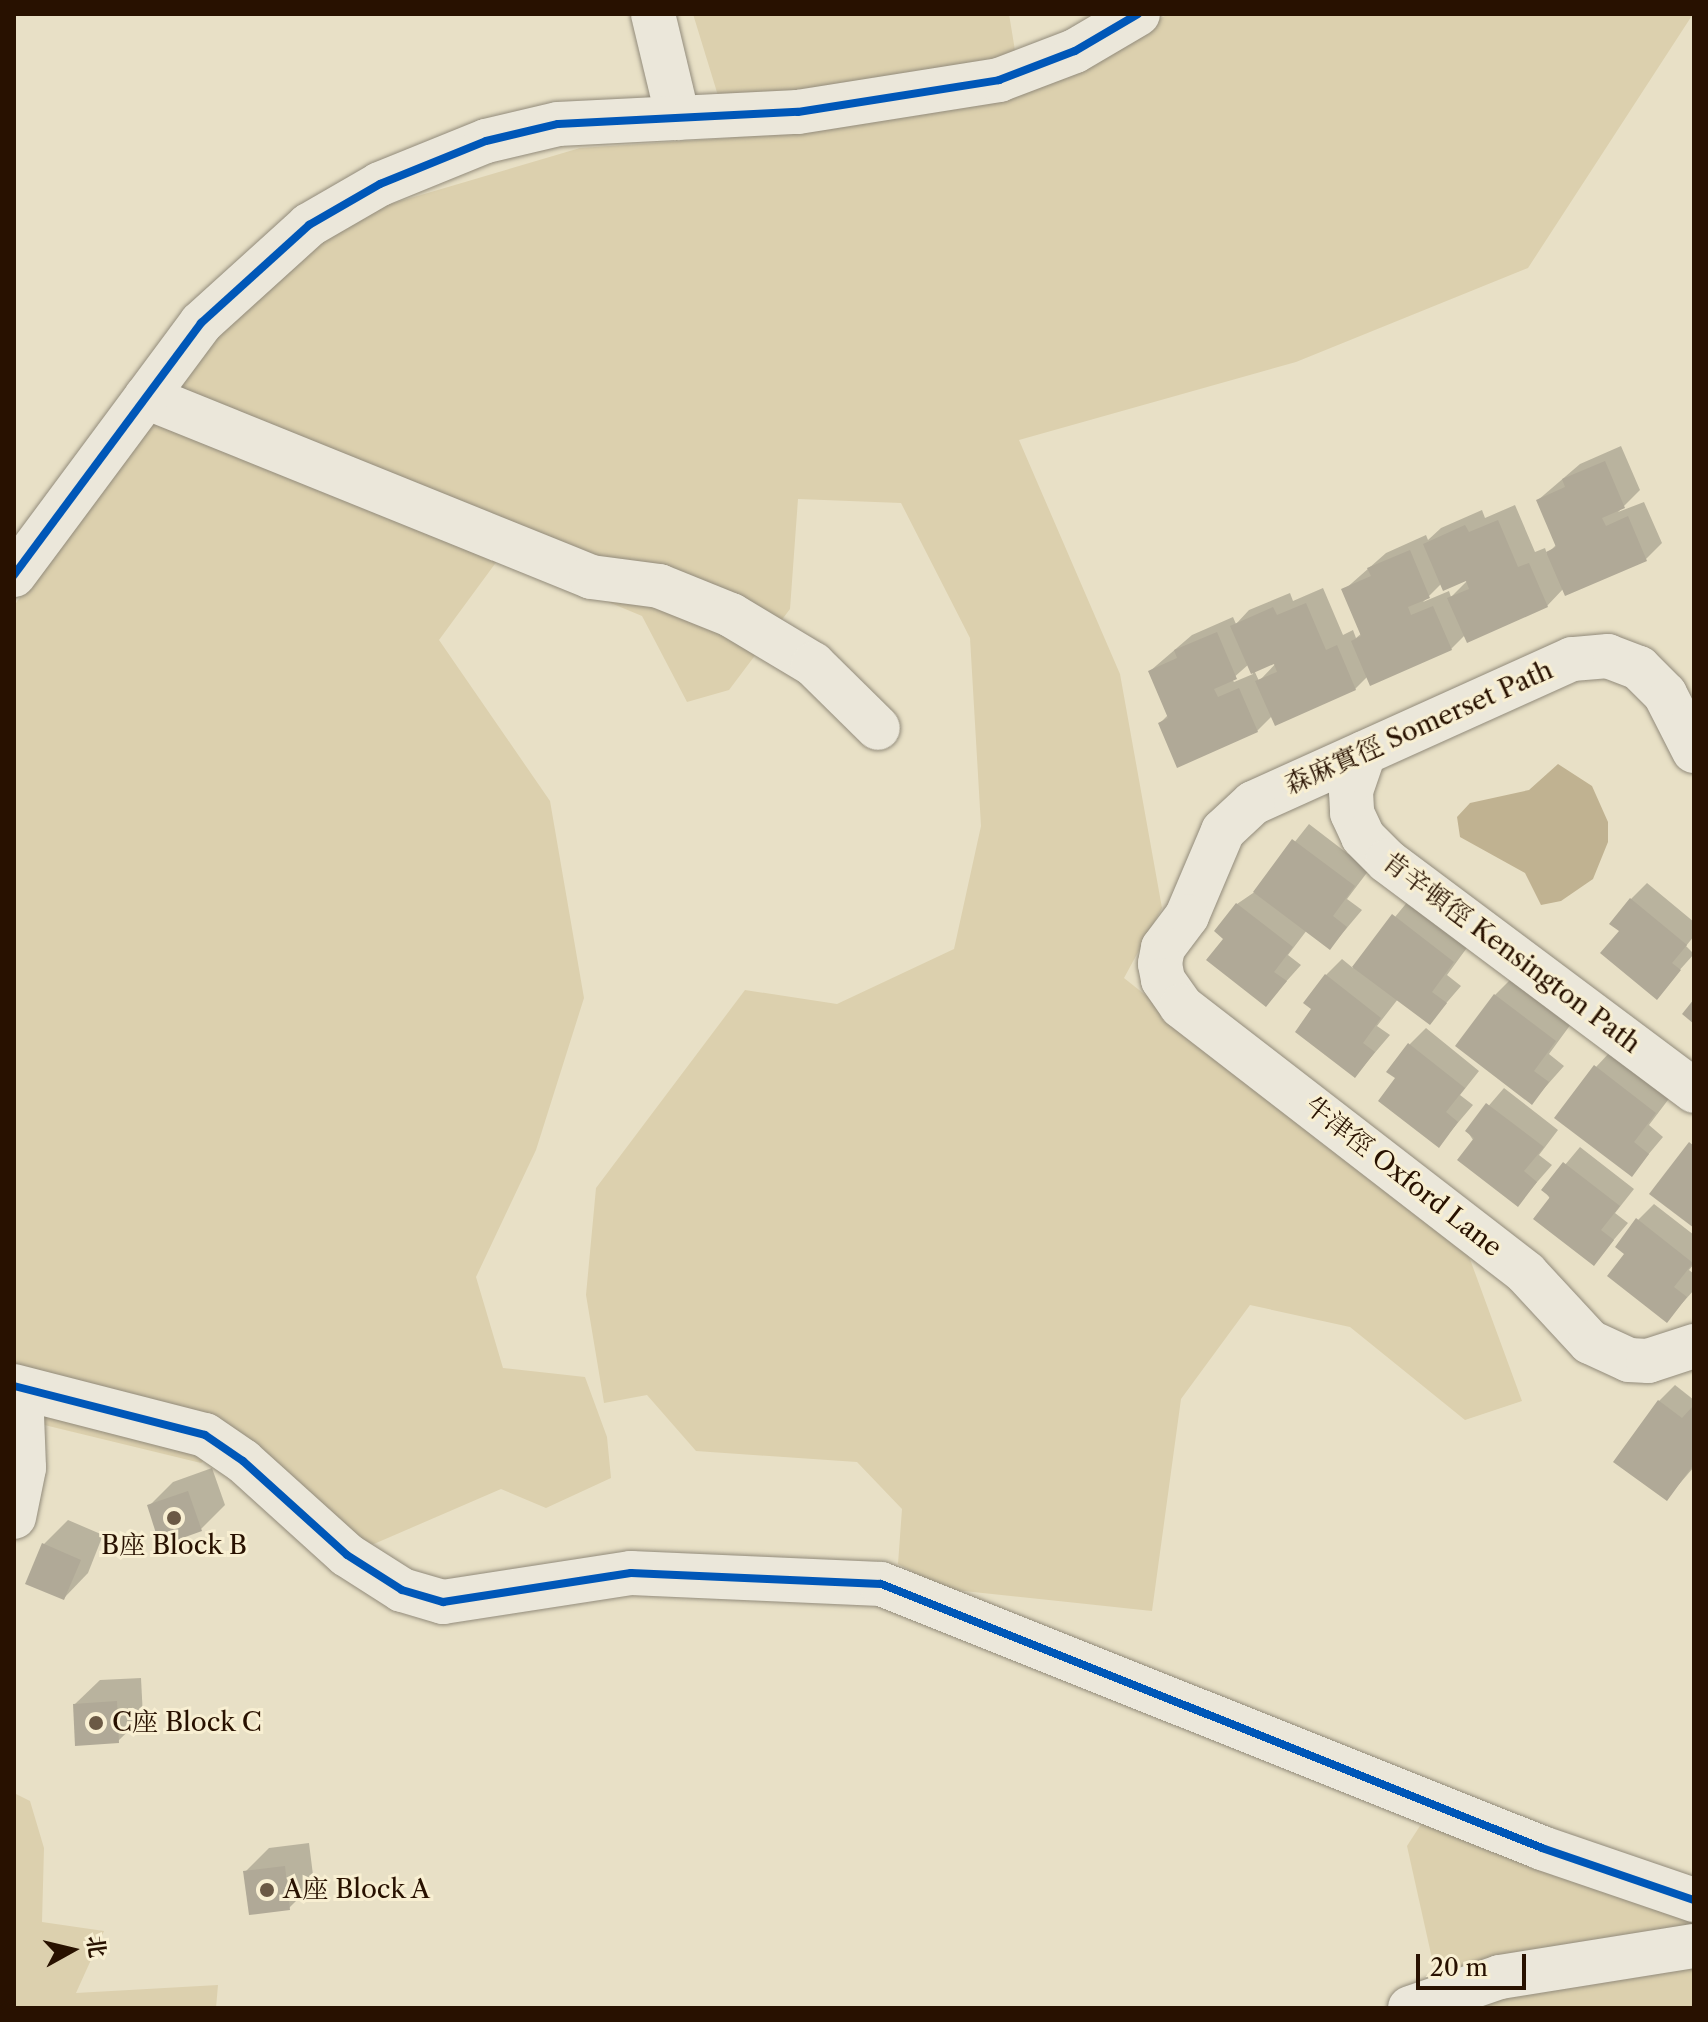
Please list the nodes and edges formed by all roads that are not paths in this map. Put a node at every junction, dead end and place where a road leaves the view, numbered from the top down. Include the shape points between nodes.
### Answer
1 (653, 14) edge
2 (1138, 14) edge
3 (678, 118) junction
4 (146, 397) junction
5 (14, 575) edge
6 (878, 728) dead end
7 (1694, 751) edge
8 (1364, 753) junction
9 (1171, 934) joint
10 (1694, 1091) edge
11 (1694, 1346) edge
12 (14, 1386) edge
13 (14, 1394) edge
14 (14, 1517) edge
15 (1694, 1900) edge
16 (1694, 1946) edge
17 (1410, 2008) edge

1 - 3 street
2 - 3 street via 1075,51 999,80 798,112
3 - 4 street via 558,124 486,141 380,184 309,225 249,278 201,323
4 - 5 street
4 - 6 street via 591,577 659,586 731,615 813,664
7 - 8 street, 森麻實徑 Somerset Path via 1665,694 1639,668 1608,656 1572,659
8 - 9 street, 森麻實徑 Somerset Path via 1253,803 1233,821 1223,831 1187,916
8 - 10 street, 肯辛頓徑 Kensington Path via 1351,791 1352,813 1363,837 1387,861
9 - 11 street, 牛津徑 Oxford Lane via 1160,964 1163,980 1181,1006 1526,1273 1590,1342 1629,1360 1648,1361
12 - 15 street via 205,1435 243,1461 347,1555 402,1590 443,1602 631,1573 881,1584 1542,1848
13 - 14 street via 22,1415 24,1468
16 - 17 street via 1500,1977

